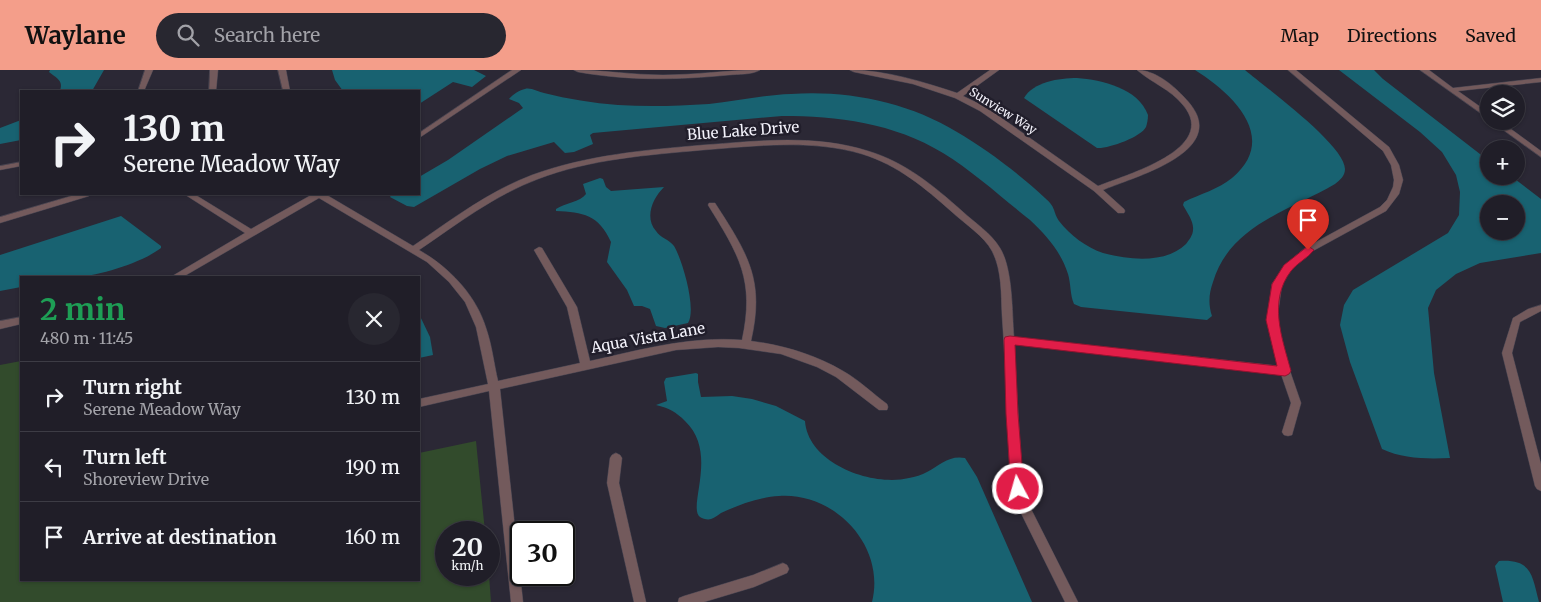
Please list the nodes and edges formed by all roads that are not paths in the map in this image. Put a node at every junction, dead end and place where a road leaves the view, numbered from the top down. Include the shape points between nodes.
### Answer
1 (149, 70) edge
2 (214, 70) edge
3 (282, 70) edge
4 (517, 70) edge
5 (578, 70) edge
6 (756, 70) edge
7 (854, 70) edge
8 (995, 70) edge
9 (1141, 70) edge
10 (1292, 70) edge
11 (1424, 70) edge
12 (1541, 80) edge
13 (141, 90) edge
14 (213, 90) edge
15 (287, 90) edge
16 (1452, 90) junction
17 (958, 96) junction
18 (1480, 110) edge
19 (1506, 130) edge
20 (420, 135) edge
21 (1541, 155) edge
22 (20, 164) edge
23 (0, 168) edge
24 (1097, 189) junction
25 (83, 195) edge
26 (190, 195) edge
27 (317, 195) edge
28 (321, 195) edge
29 (712, 205) dead end
30 (1121, 211) dead end
31 (0, 220) edge
32 (251, 233) junction
33 (414, 249) junction
34 (539, 250) dead end
35 (176, 276) edge
36 (1541, 308) edge
37 (20, 321) edge
38 (0, 324) edge
39 (1010, 340) junction
40 (746, 343) junction
41 (585, 364) junction
42 (1285, 371) junction
43 (494, 386) junction
44 (420, 403) edge
45 (883, 407) dead end
46 (1288, 432) dead end
47 (616, 458) dead end
48 (1541, 486) edge
49 (783, 569) dead end
50 (517, 602) edge
51 (640, 602) edge
52 (684, 602) edge
53 (1072, 602) edge

1 - 13 street
2 - 14 street
3 - 15 street
4 - 20 street
5 - 6 street via 647,78
7 - 17 street, Sunview Way via 915,82
8 - 17 street
9 - 24 street via 1182,97 1194,113 1196,129 1178,153
10 - 42 street via 1386,149 1396,164 1398,189 1393,200 1383,209 1308,250 1288,267 1277,284 1272,320
11 - 16 street
12 - 16 street
16 - 18 street
17 - 24 street, Sunview Way via 1012,128
19 - 21 street
22 - 23 street
24 - 30 street, Sunview Way
25 - 31 street
26 - 32 street
27 - 32 street
28 - 33 street
29 - 40 street via 732,236 750,280 752,301
32 - 35 street
33 - 39 street, Blue Lake Drive via 512,187 583,162 782,141 836,145 897,166 987,238 1002,263
33 - 43 street via 452,280 469,301 481,326
34 - 41 street via 572,307
36 - 48 street via 1516,320 1507,353
37 - 38 street
39 - 42 street
39 - 53 street, Blue Lake Drive via 1016,479 1020,499
40 - 41 street, Aqua Vista Lane via 703,342
40 - 45 street, Aqua Vista Lane via 780,350 839,374
41 - 43 street, Aqua Vista Lane
42 - 46 street via 1296,403
43 - 44 street, Aqua Vista Lane
43 - 50 street
47 - 51 street via 613,482
49 - 52 street

